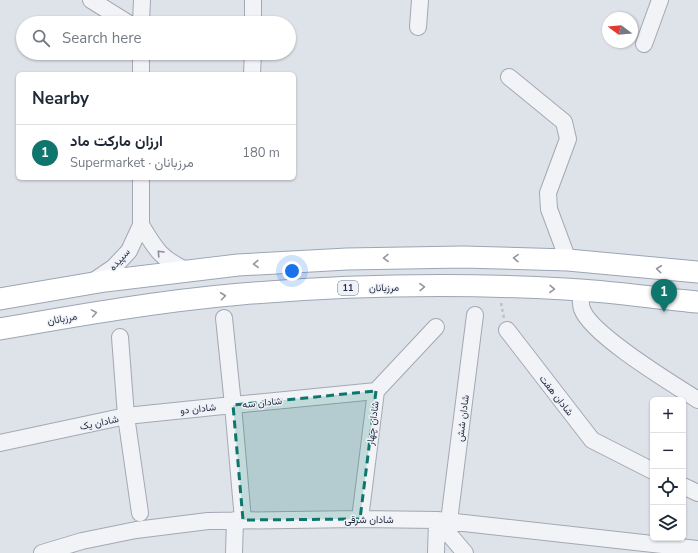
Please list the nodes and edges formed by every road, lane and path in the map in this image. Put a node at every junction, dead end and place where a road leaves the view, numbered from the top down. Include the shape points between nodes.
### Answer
1 (90, 0) edge
2 (142, 0) edge
3 (253, 0) edge
4 (420, 0) edge
5 (660, 0) edge
6 (116, 16) edge
7 (141, 16) edge
8 (253, 16) edge
9 (418, 27) dead end
10 (644, 44) dead end
11 (141, 60) edge
12 (252, 60) edge
13 (141, 72) edge
14 (252, 72) edge
15 (510, 77) dead end
16 (141, 180) edge
17 (141, 225) junction
18 (568, 260) junction
19 (188, 271) junction
20 (698, 272) edge
21 (89, 284) junction
22 (498, 287) junction
23 (581, 290) junction
24 (0, 299) edge
25 (698, 302) edge
26 (475, 315) dead end
27 (224, 318) dead end
28 (436, 327) dead end
29 (0, 329) edge
30 (507, 330) joint
31 (120, 337) dead end
32 (376, 391) junction
33 (698, 400) edge
34 (233, 404) junction
35 (126, 416) junction
36 (0, 443) edge
37 (650, 469) edge
38 (686, 487) edge
39 (698, 493) edge
40 (140, 513) dead end
41 (360, 519) junction
42 (238, 520) junction
43 (443, 521) junction
44 (698, 549) edge
45 (42, 553) edge
46 (234, 553) edge
47 (436, 553) edge
48 (465, 553) edge

1 - 6 street
2 - 7 street
3 - 8 street
4 - 9 street
5 - 10 street
11 - 13 street
12 - 14 street
15 - 18 street via 564,122 568,139 548,193 548,209
16 - 17 street, سپیده
19 -> 17 street via 159,254
17 - 21 street, سپیده via 128,251 114,267
18 -> 19 main road via 463,257 347,259 238,265
20 -> 18 main road
19 - 21 main road
21 - 24 main road
22 -> 23 main road, مرزبانان / 11
29 -> 22 main road, مرزبانان / 11 via 110,310 240,294 348,288
22 - 30 path
23 - 25 main road, مرزبانان / 11
23 - 33 street via 582,309 593,326
26 - 43 street, شادان شش
27 - 34 street, شادان سه
28 - 32 street, شادان چهار
30 - 37 street, شادان هفت via 592,440
31 - 35 street
32 - 34 street, شادان سه
32 - 41 street, شادان چهار
34 - 35 street, شادان دو
34 - 42 street
35 - 36 street, شادان یک
35 - 40 street, شادان یک
38 - 39 street
41 - 42 street, شادان شرقی
41 - 43 street, شادان شرقی
42 - 45 street, شادان شرقی via 136,530 82,541
42 - 46 street
43 - 44 street, شادان شرقی
43 - 47 street, شادان شش
43 - 48 street

